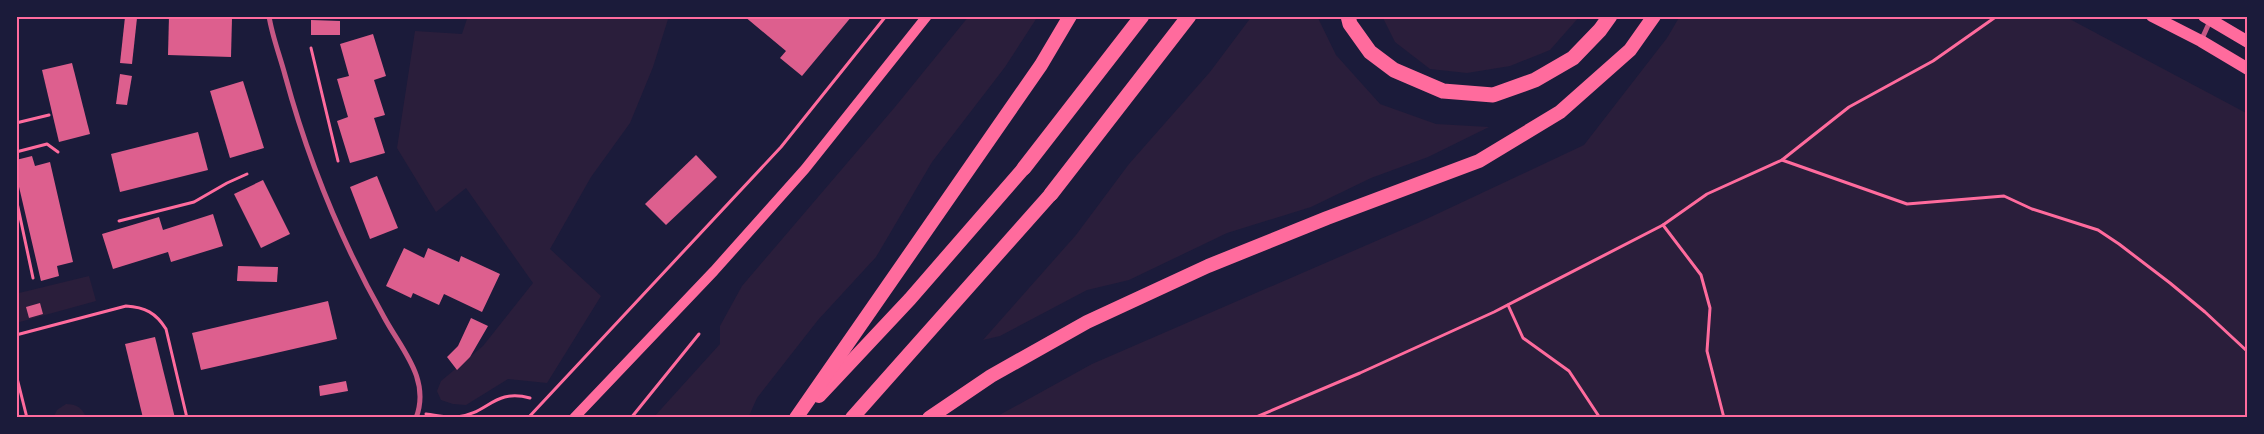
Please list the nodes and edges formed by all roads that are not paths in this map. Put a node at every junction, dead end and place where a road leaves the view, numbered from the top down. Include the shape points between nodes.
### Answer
1 (269, 16) edge
2 (927, 16) edge
3 (1070, 16) edge
4 (1142, 16) edge
5 (1189, 16) edge
6 (1348, 16) edge
7 (1610, 16) edge
8 (1654, 16) edge
9 (2152, 16) edge
10 (2209, 18) edge
11 (2201, 41) junction
12 (2248, 42) edge
13 (2248, 69) edge
14 (1024, 168) joint
15 (1051, 194) joint
16 (417, 415) edge
17 (574, 418) edge
18 (797, 418) edge
19 (852, 418) edge
20 (929, 418) edge

1 - 16 street via 296,114 327,201 384,319 413,363 421,392
2 - 17 main road via 805,169 714,271
3 - 18 highway via 1041,65
4 - 14 highway
5 - 15 highway
6 - 7 highway via 1370,52 1394,70 1443,91 1493,95 1535,80 1573,58
8 - 20 highway via 1630,50 1560,112 1479,161 1208,266 1087,322 991,376
9 - 11 main road
10 - 11 street
10 - 12 main road
11 - 13 main road
14 - 18 highway via 910,299
15 - 19 highway

